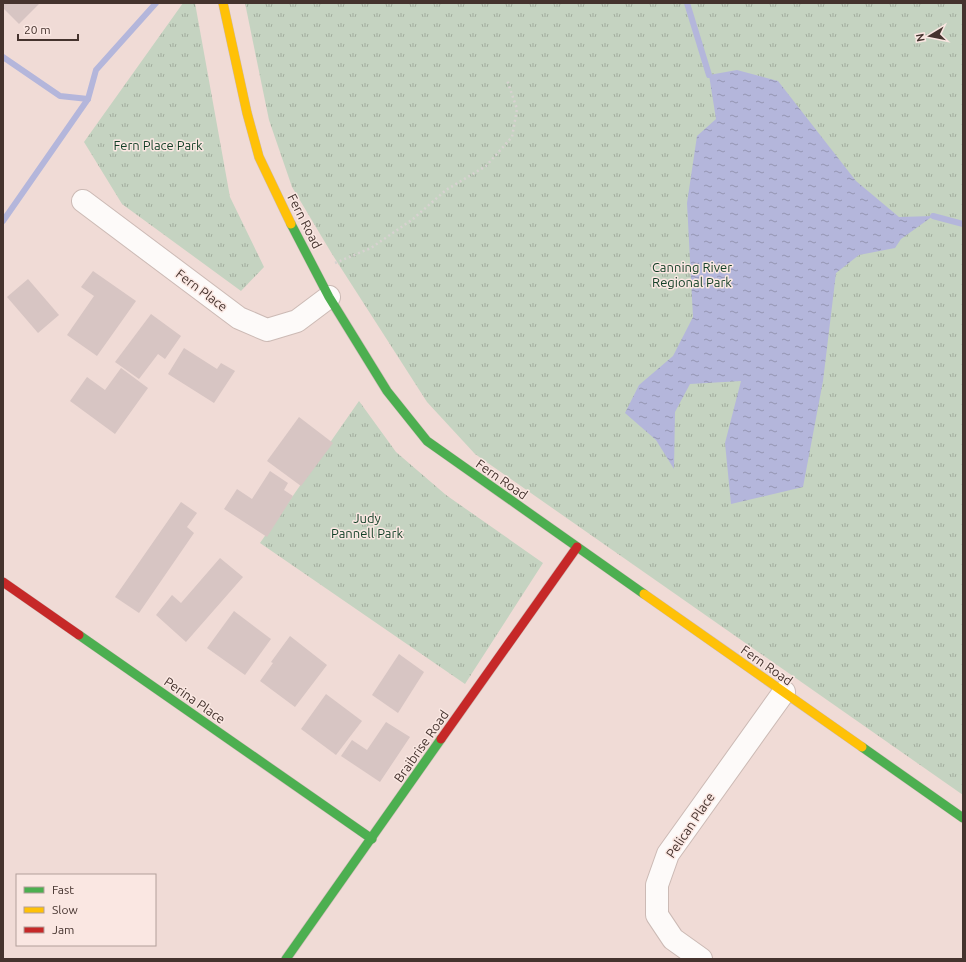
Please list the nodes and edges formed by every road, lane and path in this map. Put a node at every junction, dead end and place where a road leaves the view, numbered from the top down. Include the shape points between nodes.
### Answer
1 (223, 3) edge
2 (507, 80) dead end
3 (83, 201) dead end
4 (315, 270) junction
5 (329, 297) junction
6 (577, 547) junction
7 (3, 582) edge
8 (784, 692) junction
9 (963, 818) edge
10 (372, 839) junction
11 (690, 956) edge
12 (286, 959) edge

1 - 4 street, Fern Road via 246,113 260,157
2 - 4 path via 517,109 512,137 486,166 446,190 413,219 371,248
3 - 5 street, Fern Place via 239,318 267,330 298,321
4 - 5 street, Fern Road
5 - 6 street, Fern Road via 387,391 427,441
6 - 8 street, Fern Road
6 - 10 street, Braibrise Road
7 - 10 street, Perina Place
8 - 9 street, Fern Road
8 - 11 street, Pelican Place via 668,854 656,885 657,914 673,938
10 - 12 street, Braibrise Road

